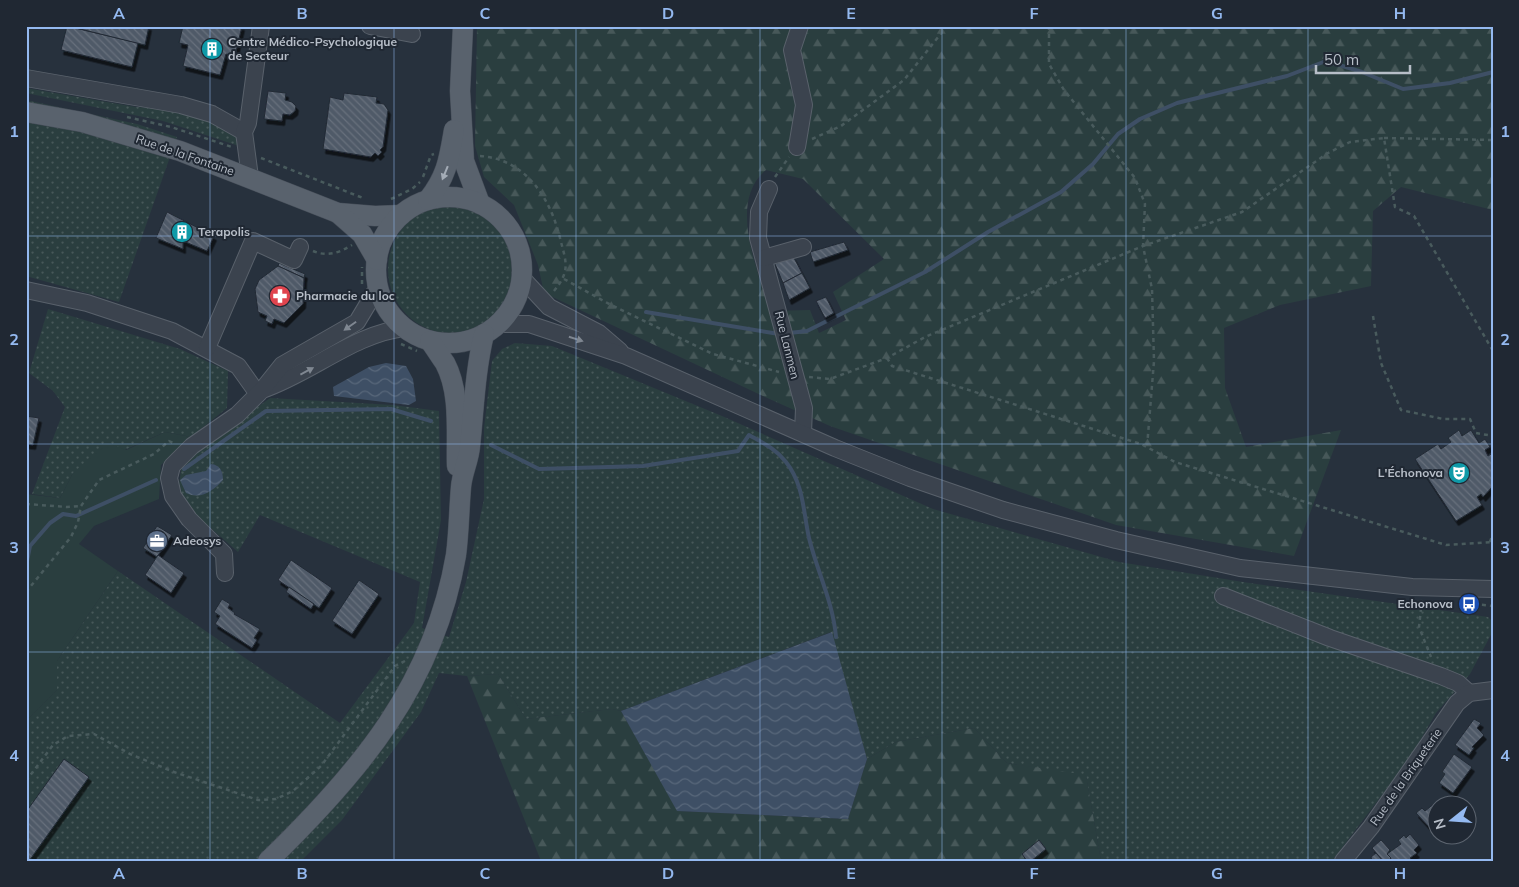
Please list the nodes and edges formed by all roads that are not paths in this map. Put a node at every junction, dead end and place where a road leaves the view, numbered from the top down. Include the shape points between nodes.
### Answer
1 (261, 26) edge
2 (370, 26) edge
3 (463, 26) edge
4 (800, 26) edge
5 (412, 34) dead end
6 (26, 78) edge
7 (460, 91) junction
8 (26, 112) edge
9 (245, 137) junction
10 (796, 147) road end
11 (250, 177) junction
12 (769, 189) road end
13 (428, 200) junction
14 (480, 204) junction
15 (338, 213) junction
16 (401, 215) junction
17 (300, 247) road end
18 (803, 247) dead end
19 (764, 258) junction
20 (370, 260) junction
21 (522, 278) junction
22 (370, 289) junction
23 (26, 290) edge
24 (485, 333) junction
25 (400, 335) junction
26 (207, 348) junction
27 (426, 348) junction
28 (626, 356) junction
29 (260, 392) junction
30 (802, 433) junction
31 (461, 485) junction
32 (225, 573) dead end
33 (1493, 589) edge
34 (1224, 596) dead end
35 (1491, 687) edge
36 (1469, 693) junction
37 (268, 861) edge
38 (1343, 861) edge

1 - 9 street
2 - 5 street
3 - 7 main road
4 - 10 street via 792,50 804,105
6 - 9 street via 180,105 212,114
7 -> 13 main road via 449,164
7 - 14 main road via 464,161
8 - 11 main road, Rue de la Fontaine via 82,122 171,148
9 - 11 street
11 - 15 main road, Rue de la Fontaine
12 - 19 street, Rue Lanmen via 759,212 758,238
13 - 14 main road via 463,198
13 - 16 main road
14 - 21 main road via 495,213 512,234 522,260
15 - 16 main road, Rue de la Fontaine
15 - 20 main road, Rue de la Fontaine via 362,234
16 - 20 main road via 389,228
17 - 26 street via 294,260 253,241
18 - 19 street
19 - 30 street, Rue Lanmen via 804,408
20 - 22 main road
21 - 24 main road via 514,303
21 - 28 street via 549,307 599,333
22 - 25 main road via 384,302
22 -> 29 street via 357,322 282,365
23 - 26 street via 87,303 146,321
24 - 27 main road via 458,343
24 -> 28 street via 529,324
24 - 31 main road via 477,363 467,464
25 - 27 main road
29 -> 25 street via 286,382 373,335
26 - 29 street via 238,366
27 - 31 main road via 445,364 452,382
28 - 30 street
29 - 32 street via 237,415 187,451 172,466 169,485 180,508 224,554
30 - 33 street via 910,478 994,507 1116,540 1240,568 1425,587
31 - 37 main road via 452,572 443,611 422,666 405,699 350,777
34 - 36 street via 1321,635 1458,683
35 - 36 street
36 - 38 street, Rue de la Briqueterie via 1457,703 1371,827

